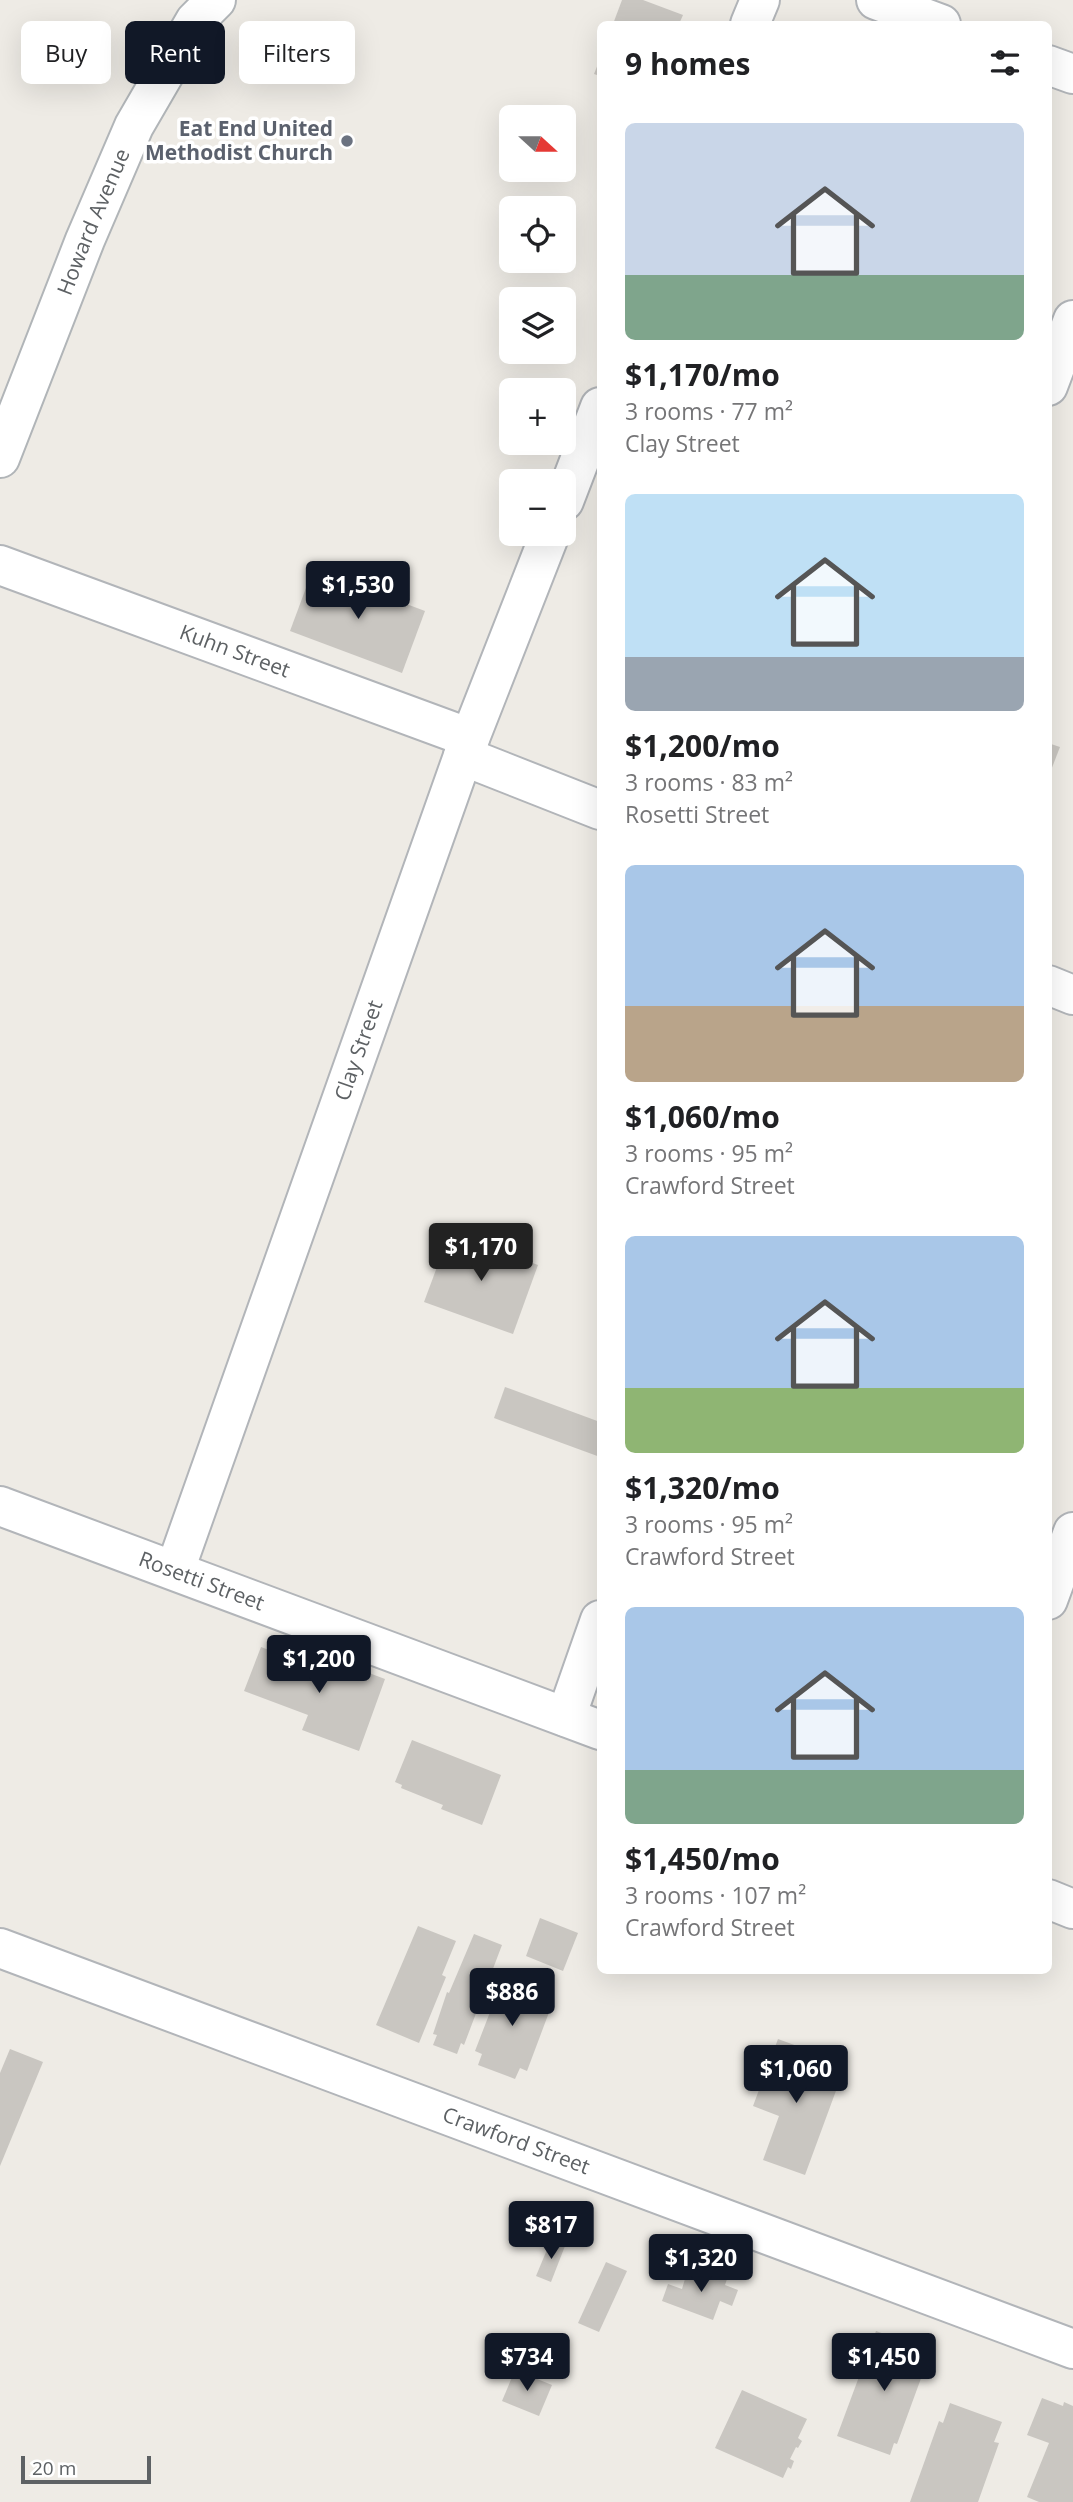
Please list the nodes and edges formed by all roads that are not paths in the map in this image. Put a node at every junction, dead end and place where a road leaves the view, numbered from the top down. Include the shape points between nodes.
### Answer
1 (216, 0) edge
2 (760, 0) edge
3 (876, 0) edge
4 (751, 21) edge
5 (933, 21) edge
6 (1052, 66) edge
7 (1073, 74) edge
8 (1073, 320) edge
9 (1052, 375) edge
10 (597, 415) edge
11 (0, 458) edge
12 (576, 469) edge
13 (545, 546) edge
14 (0, 565) edge
15 (467, 747) junction
16 (597, 809) edge
17 (1052, 987) edge
18 (1073, 995) edge
19 (0, 1506) edge
20 (1073, 1532) edge
21 (175, 1570) junction
22 (1052, 1589) edge
23 (597, 1638) edge
24 (583, 1724) edge
25 (1052, 1901) edge
26 (1073, 1909) edge
27 (0, 1948) edge
28 (1073, 2349) edge

1 - 11 street, Howard Avenue via 195,21 134,126
2 - 4 street
3 - 5 street
6 - 7 street
8 - 9 street
10 - 12 street
13 - 15 street, Clay Street
14 - 15 street, Kuhn Street
15 - 16 street, Kuhn Street
15 - 21 street, Clay Street
17 - 18 street
19 - 21 street, Rosetti Street
20 - 22 street
21 - 24 street, Rosetti Street
23 - 24 street
25 - 26 street
27 - 28 street, Crawford Street

